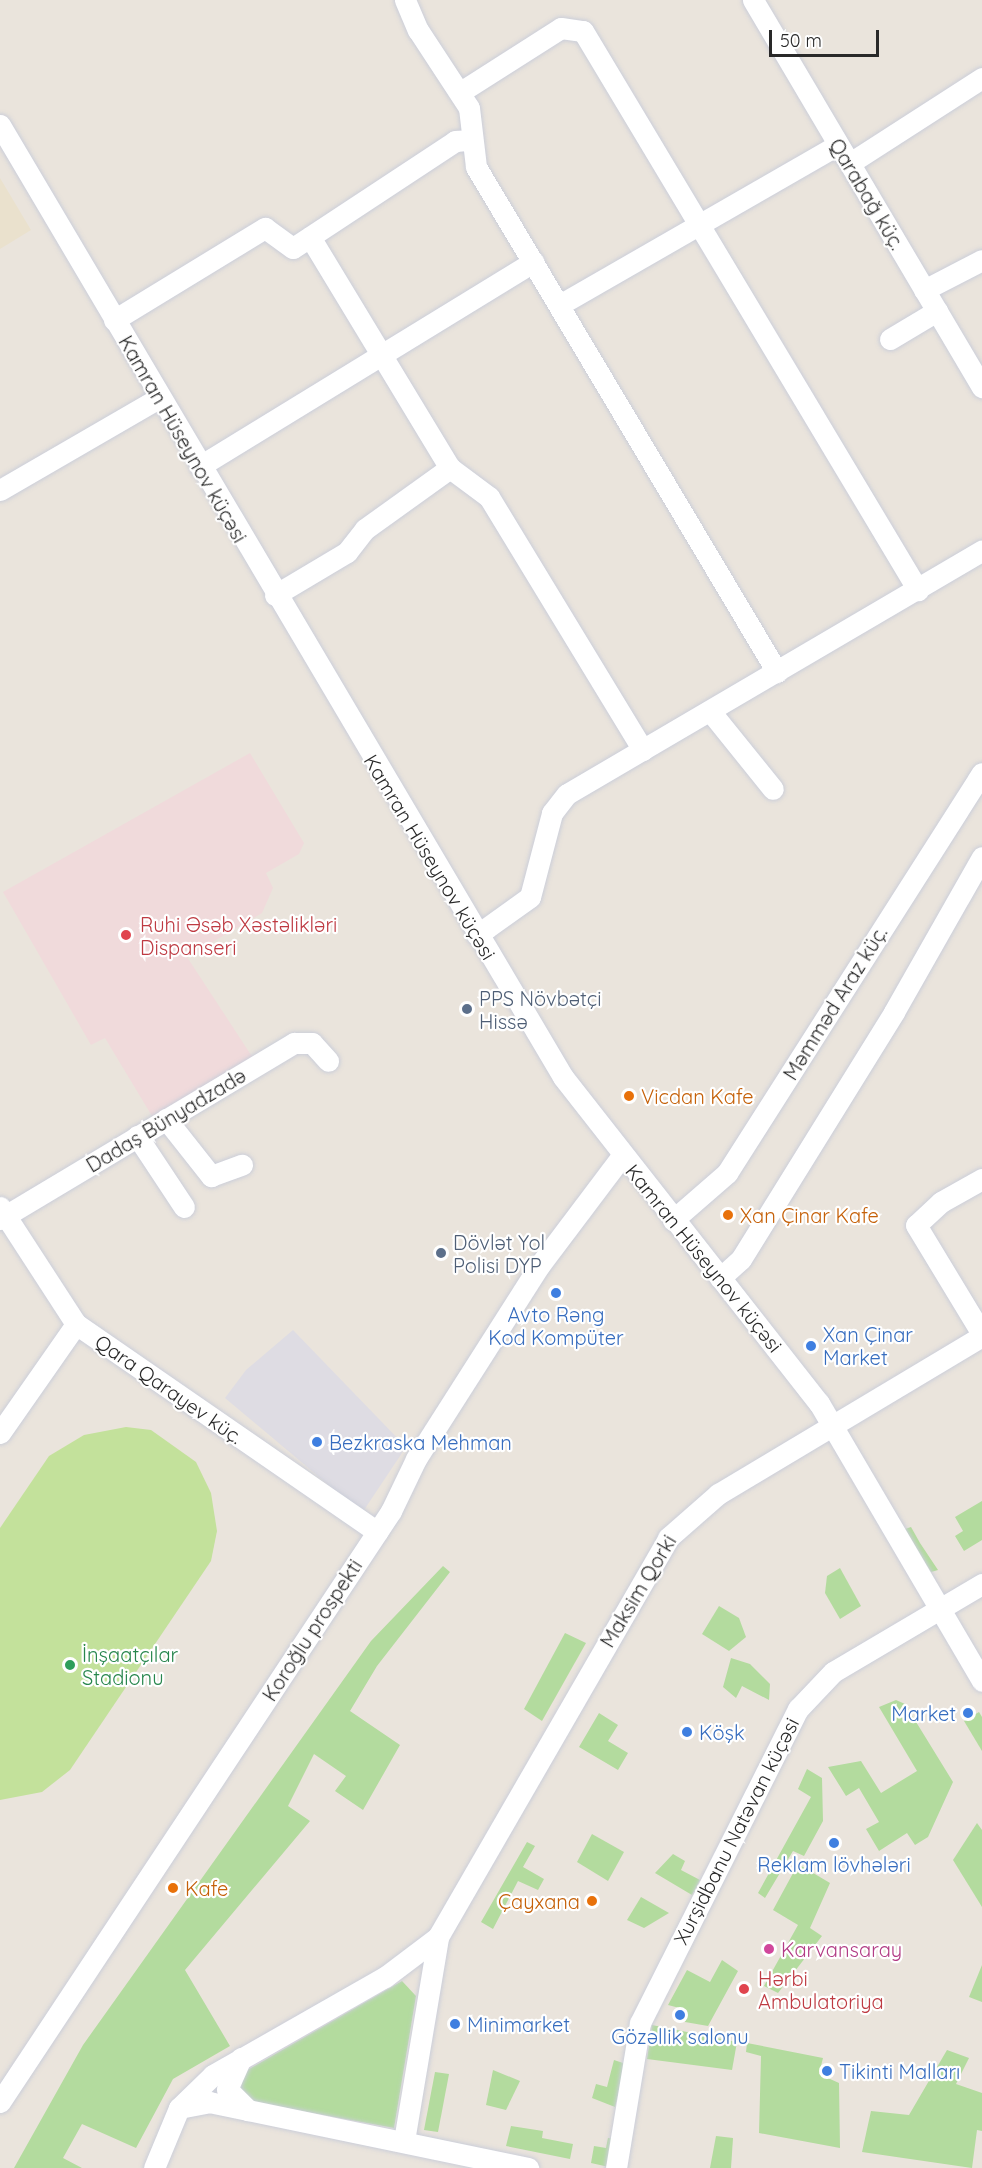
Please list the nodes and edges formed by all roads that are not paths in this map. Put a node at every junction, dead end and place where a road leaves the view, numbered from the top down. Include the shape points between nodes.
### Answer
1 (405, 0) edge
2 (760, 2) edge
3 (982, 78) edge
4 (462, 92) junction
5 (0, 125) edge
6 (471, 140) junction
7 (838, 145) junction
8 (850, 163) junction
9 (701, 227) junction
10 (310, 237) junction
11 (982, 260) edge
12 (533, 262) junction
13 (924, 290) junction
14 (561, 304) junction
15 (938, 311) junction
16 (114, 320) junction
17 (890, 339) dead end
18 (383, 354) junction
19 (982, 387) edge
20 (159, 398) junction
21 (200, 466) junction
22 (450, 468) junction
23 (0, 490) edge
24 (982, 551) edge
25 (918, 590) junction
26 (275, 595) junction
27 (777, 672) junction
28 (710, 711) junction
29 (643, 750) junction
30 (980, 780) edge
31 (772, 789) dead end
32 (982, 857) edge
33 (477, 935) junction
34 (328, 1061) dead end
35 (166, 1119) junction
36 (137, 1136) junction
37 (622, 1156) junction
38 (242, 1165) dead end
39 (982, 1179) edge
40 (184, 1207) dead end
41 (2, 1214) edge
42 (673, 1220) junction
43 (720, 1278) junction
44 (76, 1324) junction
45 (982, 1335) edge
46 (833, 1427) junction
47 (0, 1433) edge
48 (376, 1532) junction
49 (982, 1584) edge
50 (940, 1609) junction
51 (982, 1681) edge
52 (438, 1937) junction
53 (385, 1977) junction
54 (425, 2001) junction
55 (241, 2058) junction
56 (0, 2102) edge
57 (179, 2108) junction
58 (250, 2111) junction
59 (404, 2141) junction
60 (154, 2168) edge
61 (528, 2168) edge
62 (616, 2168) edge

1 - 4 street via 418,30
2 - 7 street, Qarabağ küç.
3 - 8 street
4 - 6 street via 470,108
4 - 9 street via 561,28 583,31
5 - 16 street, Kamran Hüseynov küçəsi
6 - 10 street via 455,141
6 - 12 street via 476,167
7 - 8 street, Qarabağ küç.
7 - 9 street
8 - 13 street, Qarabağ küç.
9 - 14 street
9 - 25 street
10 - 16 street via 293,248 265,228
10 - 18 street
11 - 13 street
12 - 14 street
12 - 18 street
13 - 15 street, Qarabağ küç.
14 - 27 street
15 - 17 street
15 - 19 street, Qarabağ küç.
16 - 20 street, Kamran Hüseynov küçəsi
18 - 21 street
18 - 22 street
20 - 21 street, Kamran Hüseynov küçəsi
20 - 23 street
21 - 26 street, Kamran Hüseynov küçəsi
22 - 26 street via 365,529 347,552
22 - 29 street via 489,497
24 - 25 street
25 - 27 street
26 - 33 street, Kamran Hüseynov küçəsi
27 - 28 street
28 - 29 street
28 - 31 street
29 - 33 street via 557,804 530,897
30 - 42 street, Məmməd Araz küç. via 727,1173
32 - 43 street via 741,1259
33 - 37 street, Kamran Hüseynov küçəsi via 563,1077
34 - 35 street, Dadaş Bünyadzadə via 312,1042 294,1043
35 - 36 street, Dadaş Bünyadzadə
35 - 38 street via 211,1176
36 - 40 street
36 - 41 street, Dadaş Bünyadzadə
37 - 42 street, Kamran Hüseynov küçəsi
37 - 48 street, Koroğlu prospekti via 539,1266 416,1459
39 - 45 street via 941,1202 916,1225
41 - 44 street, Qara Qarayev küç.
42 - 43 street, Kamran Hüseynov küçəsi
43 - 46 street, Kamran Hüseynov küçəsi via 804,1382
44 - 47 street
44 - 48 street, Qara Qarayev küç.
45 - 46 street, Maksim Qorki
46 - 50 street, Kamran Hüseynov küçəsi
46 - 52 street, Maksim Qorki via 698,1508 668,1538
48 - 56 street, Koroğlu prospekti
49 - 50 street, Xurşidbanu Natəvan küçəsi
50 - 51 street, Kamran Hüseynov küçəsi
50 - 62 street, Xurşidbanu Natəvan küçəsi via 821,1680 798,1709 640,2024
52 - 53 street
52 - 54 street
53 - 54 street via 411,1976
53 - 55 street
54 - 59 street
55 - 57 street via 213,2075
55 - 58 street via 227,2089
57 - 58 street via 201,2101
57 - 60 street
58 - 59 street
59 - 61 street

